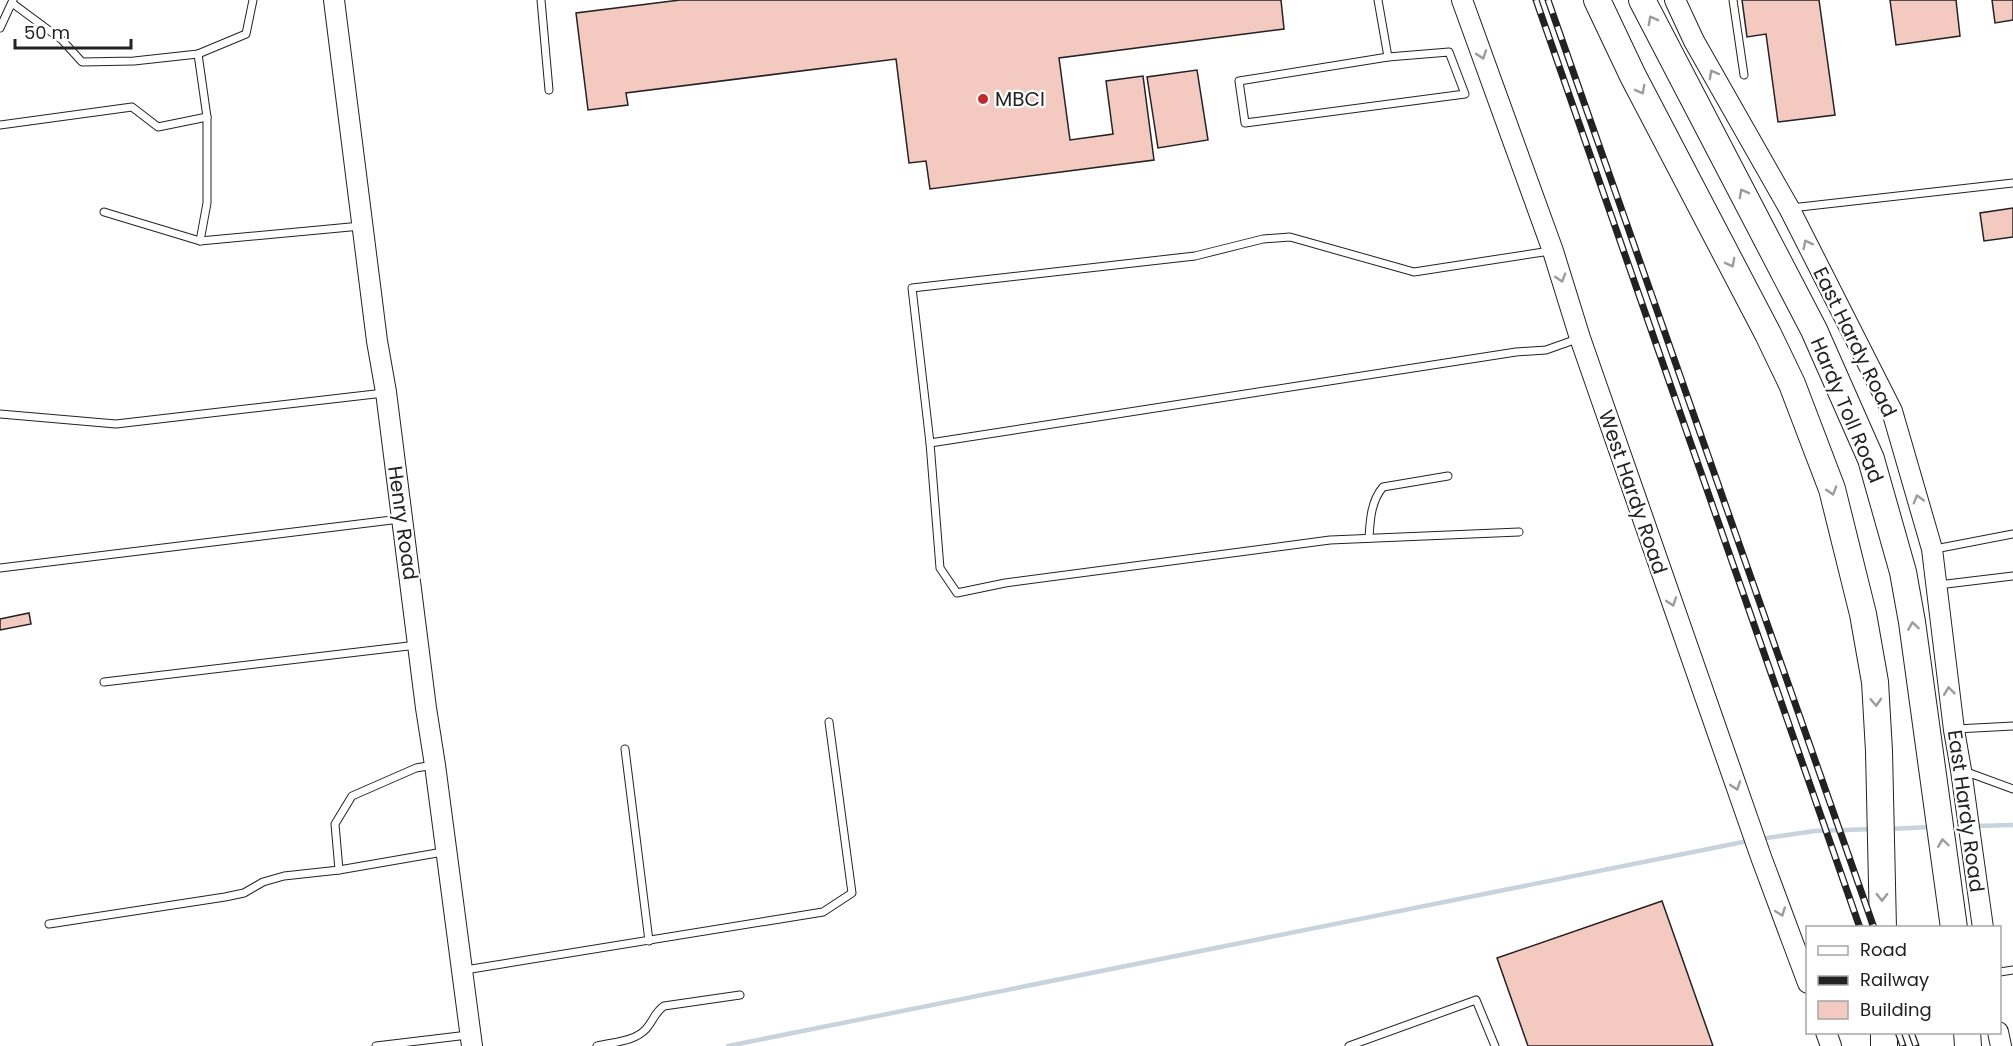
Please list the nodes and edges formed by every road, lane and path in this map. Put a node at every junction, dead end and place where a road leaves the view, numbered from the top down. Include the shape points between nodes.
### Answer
1 (254, 0) edge
2 (334, 0) edge
3 (541, 0) edge
4 (1378, 0) edge
5 (1462, 0) edge
6 (1597, 0) edge
7 (1642, 0) edge
8 (1675, 0) edge
9 (1733, 0) edge
10 (13, 2) edge
11 (0, 28) edge
12 (198, 54) junction
13 (1388, 57) junction
14 (1744, 75) dead end
15 (549, 90) dead end
16 (207, 117) junction
17 (0, 125) edge
18 (2013, 183) edge
19 (1789, 208) junction
20 (104, 212) dead end
21 (364, 226) junction
22 (200, 241) junction
23 (1552, 251) junction
24 (1580, 338) junction
25 (386, 392) junction
26 (0, 414) edge
27 (930, 443) junction
28 (1448, 476) dead end
29 (402, 519) junction
30 (1519, 532) dead end
31 (2013, 534) edge
32 (1369, 538) junction
33 (1932, 549) junction
34 (0, 568) edge
35 (2013, 576) edge
36 (1936, 585) junction
37 (419, 645) junction
38 (104, 682) dead end
39 (829, 722) dead end
40 (2013, 726) edge
41 (1954, 730) junction
42 (626, 749) dead end
43 (435, 765) junction
44 (1962, 770) junction
45 (2013, 789) edge
46 (446, 851) junction
47 (339, 870) junction
48 (49, 924) dead end
49 (1883, 926) edge
50 (1954, 926) edge
51 (1983, 926) edge
52 (649, 941) junction
53 (463, 970) junction
54 (1806, 978) edge
55 (740, 995) dead end
56 (471, 1040) edge
57 (376, 1046) edge
58 (597, 1046) edge
59 (1349, 1046) edge
60 (1495, 1046) edge

1 - 12 lane via 246,34
2 - 21 main road, Henry Road
3 - 15 lane
4 - 13 lane
5 -> 23 main road, West Hardy Road
6 -> 49 highway, Hardy Toll Road via 1768,334 1792,384 1832,489 1863,614 1875,682
50 -> 7 highway, Hardy Toll Road via 1912,622 1903,572 1871,459 1814,330
19 -> 8 main road, East Hardy Road via 1694,41
9 - 14 lane
10 - 11 lane
10 - 12 lane via 62,40 82,62
12 - 16 lane
13 - 13 lane via 1449,51 1465,94 1245,123 1239,81
16 - 17 lane via 158,127 132,107
16 - 22 lane via 207,203
18 - 19 lane
33 -> 19 main road, East Hardy Road via 1892,411
20 - 22 lane
21 - 22 lane
21 - 25 main road, Henry Road
23 -> 24 main road, West Hardy Road
23 - 27 lane via 1414,272 1290,237 1263,239 1195,256 912,288
24 - 27 lane via 1546,350 1516,351
24 -> 54 main road, West Hardy Road
25 - 26 lane via 116,424
25 - 29 main road, Henry Road
27 - 32 lane via 940,568 957,593 1005,583
28 - 32 lane via 1383,487 1376,495
29 - 34 lane
29 - 37 main road, Henry Road
30 - 32 lane
31 - 33 lane
33 - 36 main road, East Hardy Road
35 - 36 lane
41 -> 36 main road, East Hardy Road
37 - 38 lane
37 - 43 main road, Henry Road
39 - 52 lane via 852,893 823,912
40 - 41 lane
41 - 44 main road, East Hardy Road
42 - 52 lane
43 - 46 main road, Henry Road
43 - 47 lane via 416,768 352,796 335,824
44 - 45 lane
44 - 51 main road, East Hardy Road
46 - 47 lane
46 - 53 main road, Henry Road
47 - 48 lane via 284,876 225,897
52 - 53 lane
53 - 56 main road, Henry Road
55 - 58 lane via 664,1006 647,1028 633,1038
56 - 57 lane
59 - 60 lane via 1476,1000

